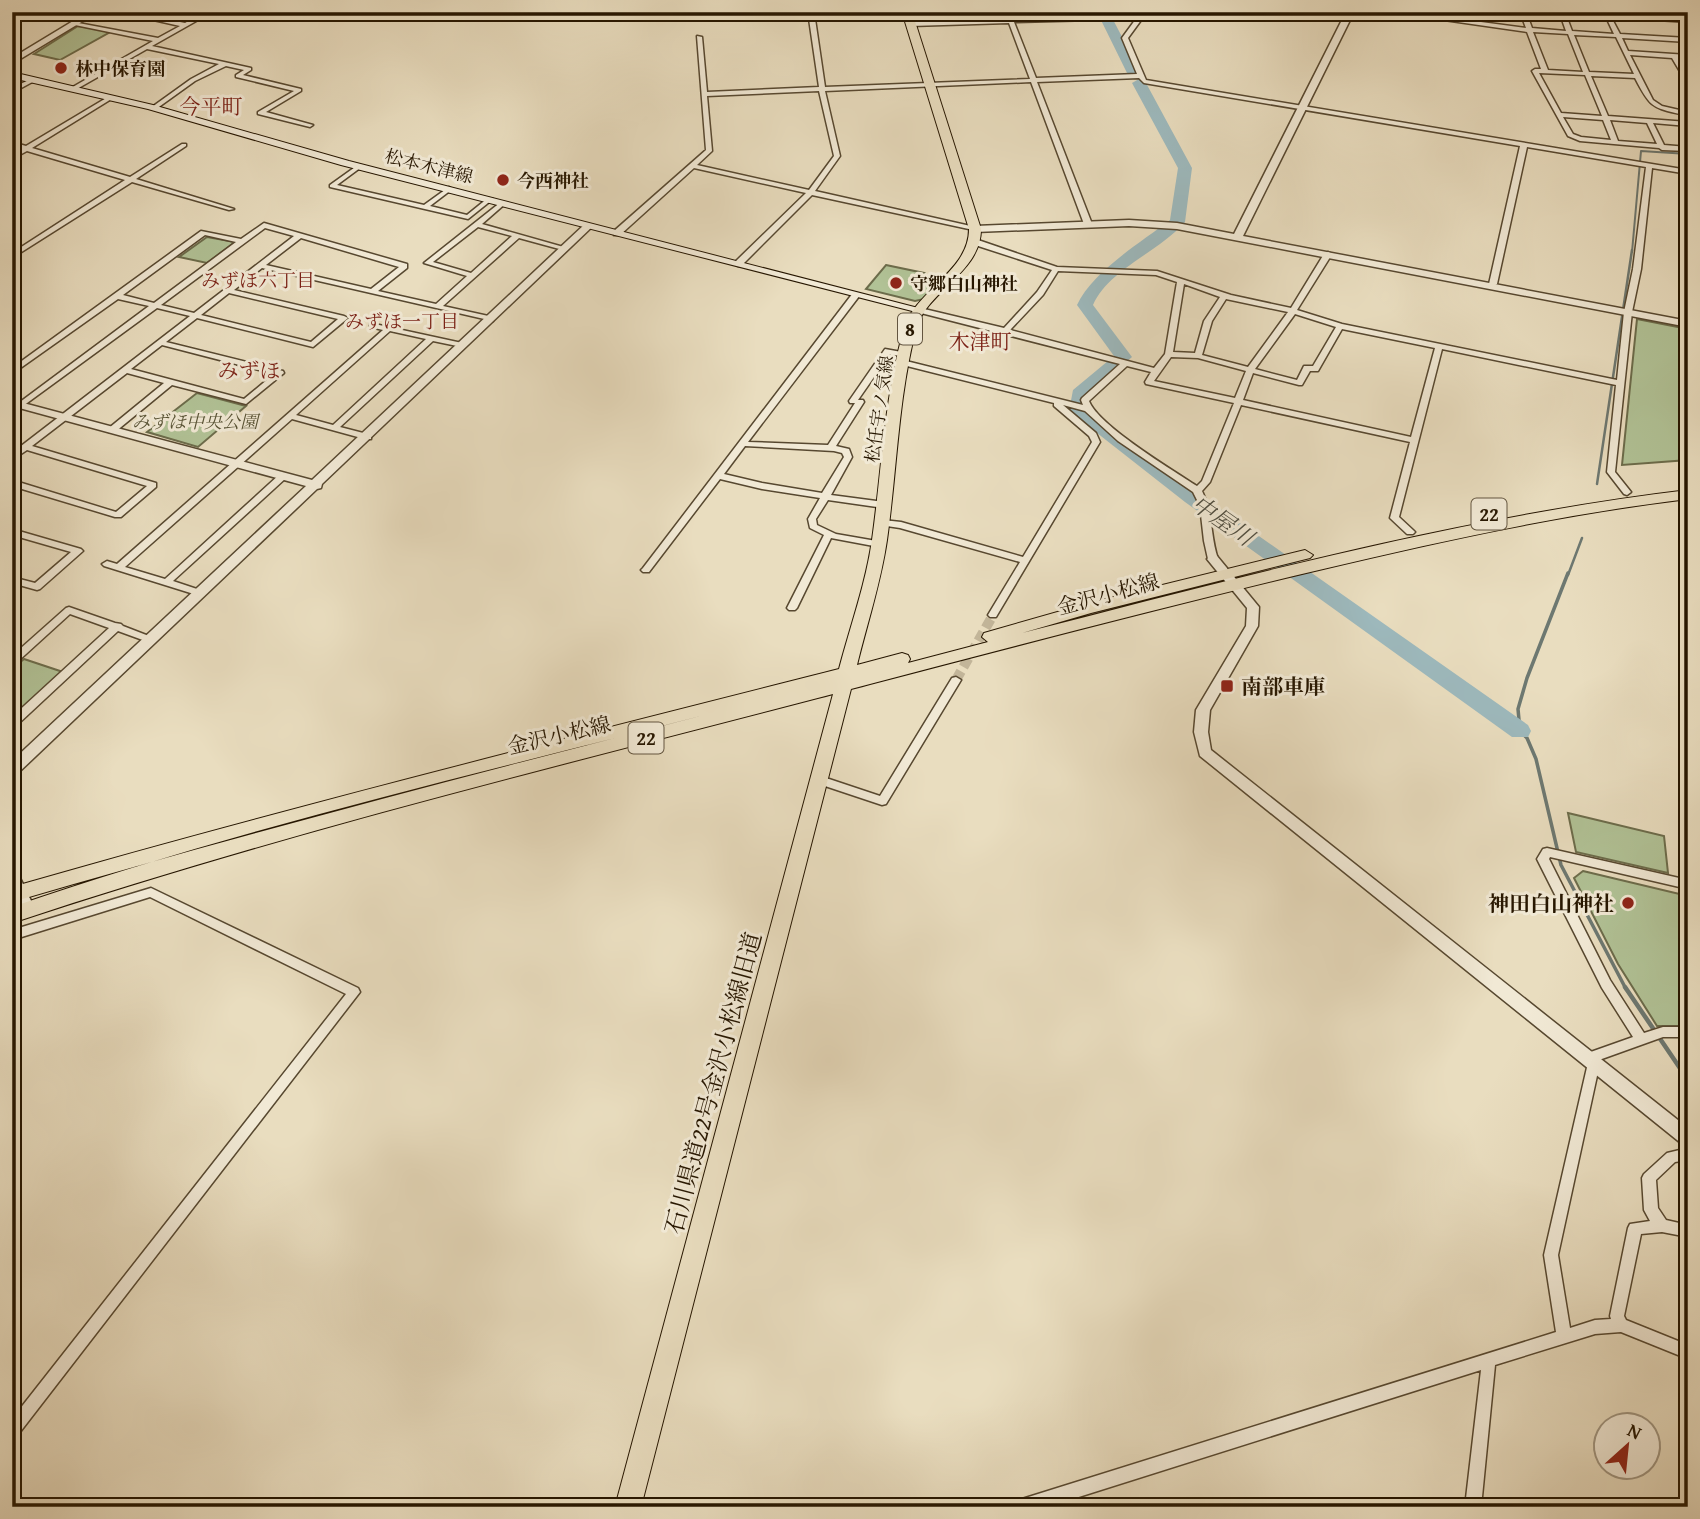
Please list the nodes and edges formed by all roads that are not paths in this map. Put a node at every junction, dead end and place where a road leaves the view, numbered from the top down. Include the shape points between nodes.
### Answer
1 (94, 12) edge
2 (121, 12) edge
3 (811, 12) edge
4 (1097, 12) edge
5 (1144, 12) edge
6 (1350, 12) edge
7 (1391, 12) edge
8 (1523, 12) edge
9 (1550, 12) edge
10 (1562, 13) edge
11 (1607, 14) edge
12 (909, 18) edge
13 (196, 19) dead end
14 (1012, 20) junction
15 (1688, 20) edge
16 (75, 23) junction
17 (186, 25) junction
18 (1529, 30) junction
19 (1571, 33) junction
20 (1618, 36) junction
21 (699, 37) dead end
22 (158, 40) junction
23 (1688, 40) edge
24 (146, 47) junction
25 (1626, 53) junction
26 (1675, 57) junction
27 (1688, 57) edge
28 (12, 62) edge
29 (225, 64) junction
30 (1545, 71) junction
31 (1588, 74) junction
32 (12, 75) edge
33 (1141, 76) junction
34 (1637, 76) junction
35 (33, 80) junction
36 (1688, 80) edge
37 (1036, 81) junction
38 (931, 85) junction
39 (73, 89) junction
40 (822, 90) junction
41 (12, 91) edge
42 (704, 94) junction
43 (110, 98) junction
44 (1303, 107) junction
45 (154, 108) junction
46 (1688, 114) edge
47 (1562, 116) junction
48 (1604, 119) junction
49 (1649, 121) junction
50 (1688, 124) edge
51 (310, 125) dead end
52 (1616, 143) junction
53 (12, 144) edge
54 (184, 145) dead end
55 (1524, 145) junction
56 (27, 148) junction
57 (1662, 148) junction
58 (1688, 149) edge
59 (12, 158) edge
60 (1643, 165) junction
61 (693, 166) junction
62 (358, 167) junction
63 (1688, 172) edge
64 (131, 178) junction
65 (449, 189) junction
66 (811, 192) junction
67 (490, 200) junction
68 (503, 203) junction
69 (425, 207) junction
70 (231, 209) dead end
71 (475, 224) junction
72 (1088, 224) junction
73 (588, 226) junction
74 (617, 233) junction
75 (300, 235) junction
76 (517, 236) junction
77 (975, 236) junction
78 (1238, 236) junction
79 (242, 241) junction
80 (563, 248) junction
81 (1328, 254) junction
82 (12, 256) edge
83 (738, 264) junction
84 (262, 266) junction
85 (1056, 269) junction
86 (472, 275) junction
87 (1181, 280) junction
88 (1493, 284) junction
89 (229, 291) junction
90 (373, 291) junction
91 (856, 295) junction
92 (1225, 295) junction
93 (117, 296) junction
94 (154, 306) junction
95 (437, 307) junction
96 (920, 310) junction
97 (1293, 311) junction
98 (1623, 311) junction
99 (197, 316) junction
100 (490, 319) junction
101 (1688, 324) edge
102 (373, 325) dead end
103 (1340, 326) junction
104 (388, 329) junction
105 (1007, 329) junction
106 (431, 339) junction
107 (162, 343) junction
108 (462, 345) junction
109 (1439, 346) junction
110 (1169, 354) junction
111 (1198, 356) junction
112 (903, 358) junction
113 (1120, 362) junction
114 (126, 370) junction
115 (1252, 370) junction
116 (1156, 371) junction
117 (12, 372) edge
118 (1614, 382) junction
119 (169, 383) junction
120 (1240, 401) junction
121 (1056, 402) junction
122 (15, 407) edge
123 (1080, 408) junction
124 (290, 416) junction
125 (66, 417) junction
126 (334, 428) junction
127 (112, 430) junction
128 (368, 436) junction
129 (1414, 440) junction
130 (745, 444) junction
131 (26, 447) junction
132 (830, 448) junction
133 (12, 457) edge
134 (236, 463) junction
135 (283, 476) junction
136 (720, 476) junction
137 (12, 483) edge
138 (317, 485) junction
139 (1688, 485) edge
140 (1197, 490) junction
141 (1627, 492) junction
142 (1688, 494) edge
143 (828, 496) junction
144 (884, 505) junction
145 (883, 523) junction
146 (12, 532) edge
147 (1410, 532) junction
148 (828, 534) junction
149 (879, 544) junction
150 (1213, 559) joint
151 (1026, 561) junction
152 (107, 564) dead end
153 (1284, 564) junction
154 (119, 567) junction
155 (646, 570) dead end
156 (1230, 579) junction
157 (12, 580) edge
158 (168, 581) junction
159 (200, 593) junction
160 (792, 608) dead end
161 (993, 615) tunnel mouth
162 (118, 626) junction
163 (151, 640) junction
164 (12, 662) edge
165 (844, 679) junction
166 (956, 680) tunnel mouth
167 (12, 723) edge
168 (12, 770) edge
169 (820, 780) junction
170 (12, 876) edge
171 (1688, 885) edge
172 (18, 903) edge
173 (12, 935) edge
174 (1688, 1032) edge
175 (1644, 1037) junction
176 (1592, 1060) junction
177 (1688, 1139) edge
178 (1688, 1154) edge
179 (1662, 1226) junction
180 (1688, 1231) edge
181 (1621, 1325) junction
182 (1564, 1335) junction
183 (1688, 1352) edge
184 (1489, 1359) junction
185 (12, 1431) edge
186 (628, 1507) edge
187 (1022, 1507) edge
188 (1473, 1507) edge

1 - 16 street
2 - 17 street
3 - 40 street
4 - 14 street via 1094,19
5 - 33 street via 1125,38
6 - 44 street
7 - 18 street
8 - 18 street
9 - 10 street
10 - 11 street
10 - 19 street
11 - 15 street
11 - 20 street
12 - 14 street
12 - 38 main road
13 - 17 street
14 - 37 street
16 - 22 street
16 - 28 street
17 - 22 street
18 - 19 street
18 - 30 street
19 - 20 street
19 - 31 street
20 - 23 street
20 - 25 street
21 - 42 street
22 - 24 street
24 - 29 street
24 - 39 street
25 - 26 street
25 - 34 street
26 - 27 street
26 - 36 street
29 - 45 street
29 - 51 street via 249,69 238,76 299,90 260,113
30 - 31 street
30 - 47 street via 1535,71
31 - 34 street
31 - 48 street
32 - 35 main road, 松本木津線
33 - 37 street
33 - 44 street via 1144,81
34 - 46 street via 1650,101
35 - 39 main road, 松本木津線
35 - 41 street
37 - 38 street
37 - 72 street
38 - 40 street
38 - 77 main road
39 - 43 main road, 松本木津線
40 - 42 street
40 - 66 street via 837,156
42 - 61 street via 709,151
43 - 45 main road, 松本木津線
43 - 56 street
44 - 55 street
44 - 78 street
45 - 62 main road, 松本木津線
47 - 48 street
47 - 52 street via 1570,135
48 - 49 street
48 - 52 street
49 - 50 street
49 - 57 street
52 - 57 street
53 - 56 street
54 - 64 street
55 - 60 street
55 - 88 street
56 - 59 street
56 - 64 street
57 - 58 street
60 - 63 street
60 - 98 street via 1637,269
61 - 66 street
61 - 74 street
62 - 65 main road, 松本木津線
62 - 69 street via 332,186
64 - 70 street
64 - 82 street
65 - 67 main road, 松本木津線
65 - 69 street
66 - 77 street
66 - 83 street
67 - 68 main road, 松本木津線
67 - 69 street via 468,217
68 - 71 street
68 - 73 main road, 松本木津線
71 - 76 street
71 - 86 street via 428,263
72 - 77 street
72 - 78 street via 1173,226
73 - 74 main road, 松本木津線
73 - 80 street
74 - 83 main road, 松本木津線
75 - 79 street via 264,225
75 - 84 street
75 - 90 street via 404,266
76 - 80 street
76 - 86 street
77 - 85 street
77 - 96 main road, 松任宇ノ気線 / 8 via 968,256
78 - 81 street
79 - 93 street via 204,233
79 - 94 street
80 - 100 street
81 - 88 street
81 - 97 street
83 - 91 main road, 松本木津線
84 - 89 street
84 - 90 street
85 - 87 street via 1157,272
85 - 105 street via 1041,293
86 - 95 street
87 - 92 street
87 - 110 street
88 - 98 street
89 - 99 street
89 - 99 street via 344,318 313,345
90 - 95 street
91 - 96 main road, 松本木津線
91 - 130 street
92 - 97 street
92 - 111 street via 1208,321
93 - 94 street
93 - 117 street
94 - 99 street
94 - 122 street
95 - 100 street
96 - 105 street
96 - 112 main road, 松任宇ノ気線 / 8
97 - 103 street
97 - 115 street
98 - 101 street
98 - 118 street
99 - 107 street
100 - 108 street
102 - 104 street
103 - 109 street
103 - 115 street via 1315,369 1307,368 1299,383
104 - 106 street
104 - 124 street
105 - 113 street
106 - 108 street
106 - 126 street
107 - 114 street
107 - 119 street via 280,373 246,402
108 - 128 street
109 - 118 street
109 - 129 street
110 - 111 street
110 - 116 street
111 - 115 street
112 - 121 street
112 - 132 street via 888,351
112 - 144 main road, 松任宇ノ気線 / 8
113 - 116 street
113 - 123 street
114 - 119 street
114 - 125 street
115 - 120 street
116 - 120 street via 1149,382
118 - 141 street via 1611,472
119 - 127 street
120 - 129 street
120 - 140 street via 1206,482
121 - 123 street
121 - 151 street via 1096,442
122 - 125 street
123 - 140 street
124 - 126 street
124 - 134 street
125 - 127 street
125 - 131 street
126 - 128 street
127 - 134 street
128 - 138 street
129 - 147 street via 1394,518
130 - 132 street
130 - 136 street
131 - 133 street
131 - 137 street via 153,485 118,515
132 - 143 street via 846,451 848,457
134 - 135 street
134 - 154 street
135 - 138 street
135 - 158 street
136 - 143 street via 767,490
136 - 155 street
138 - 159 street
139 - 141 main road, 22
140 - 150 street via 1205,507 1205,540
141 - 147 main road, 22
142 - 153 main road, 22 via 1485,526 1309,566
143 - 144 street
143 - 148 street via 812,519 813,526
144 - 145 main road, 松任宇ノ気線 / 8
145 - 149 main road, 松任宇ノ気線 / 8
145 - 151 street
146 - 157 street via 78,551 37,587
147 - 153 main road, 22
148 - 149 street
148 - 160 street
149 - 165 main road, 松任宇ノ気線 / 8
150 - 156 street
151 - 161 street
152 - 154 street
153 - 156 main road, 金沢小松線 / 22
154 - 158 street
156 - 165 main road, 金沢小松線 / 22
156 - 176 street via 1252,607 1252,626 1203,710 1205,752
158 - 159 street
159 - 163 street
162 - 163 street
162 - 164 street via 69,610
162 - 167 street
163 - 168 street
165 - 169 main road, 石川県道22号金沢小松線旧道
165 - 172 main road, 金沢小松線 / 22
166 - 169 street via 882,801
169 - 186 main road, 石川県道22号金沢小松線旧道
170 - 172 street
171 - 175 street via 1547,852 1543,859 1606,984
173 - 185 street via 151,892 354,992
174 - 175 street
175 - 176 street
176 - 177 street
176 - 182 street via 1551,1255
178 - 179 street via 1672,1157 1649,1178 1651,1210
179 - 180 street
179 - 181 street via 1634,1228 1617,1316
181 - 182 street
181 - 183 street
182 - 184 street
184 - 187 street
184 - 188 street

